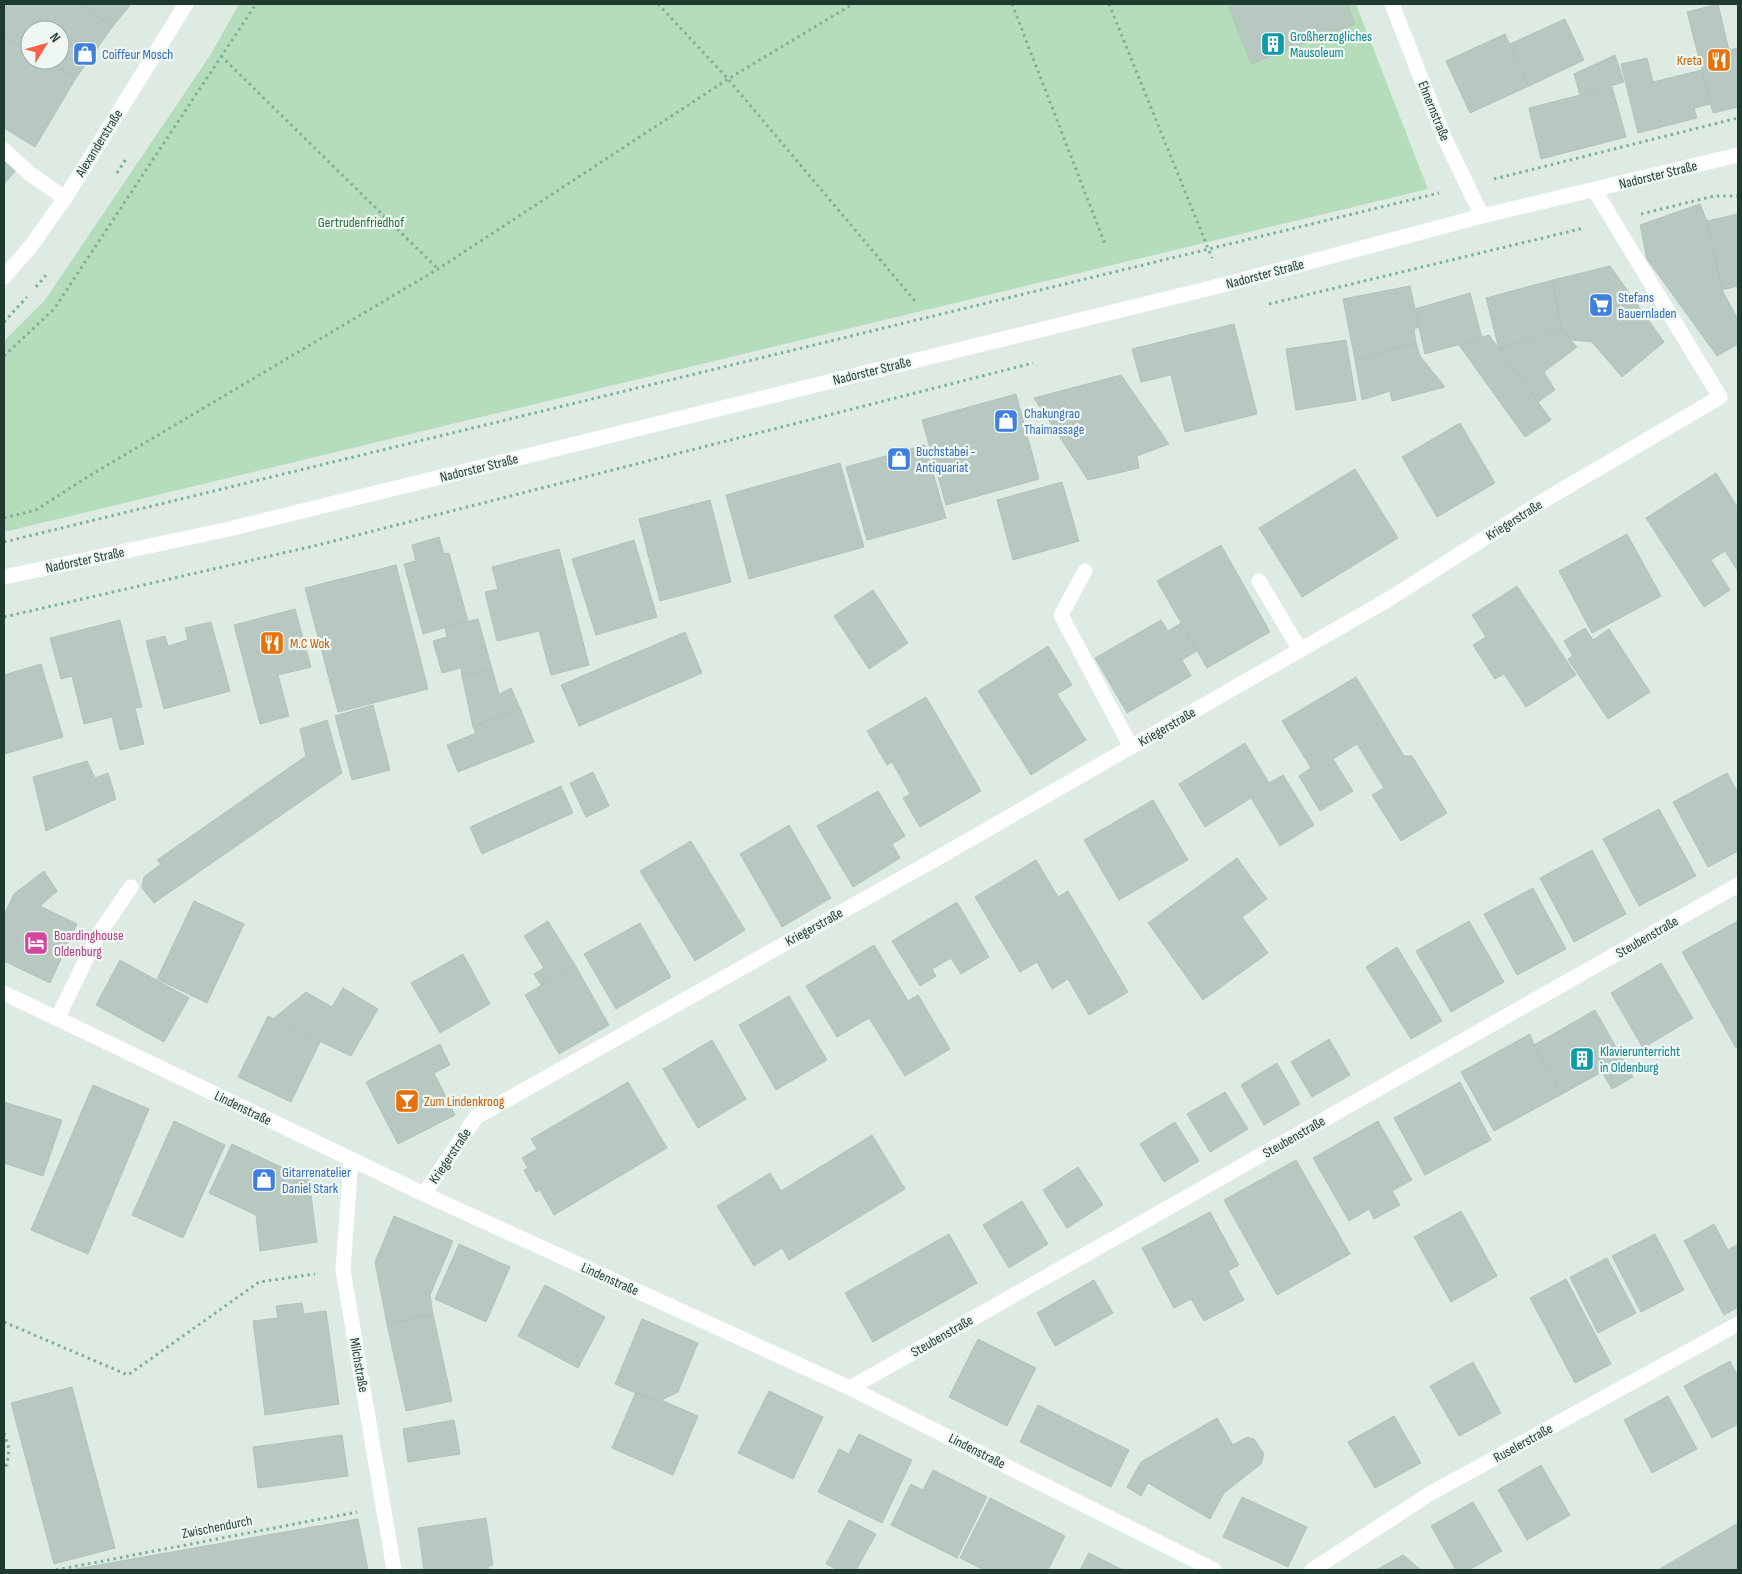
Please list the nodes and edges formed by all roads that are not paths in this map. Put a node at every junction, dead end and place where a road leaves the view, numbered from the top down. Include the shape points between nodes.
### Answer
1 (186, 4) edge
2 (1392, 4) edge
3 (4, 150) edge
4 (1738, 155) edge
5 (1595, 191) junction
6 (64, 198) junction
7 (1482, 216) junction
8 (4, 277) edge
9 (1085, 571) dead end
10 (4, 577) edge
11 (1258, 581) dead end
12 (1300, 650) junction
13 (1131, 747) junction
14 (1738, 885) edge
15 (132, 887) dead end
16 (4, 993) edge
17 (58, 1019) junction
18 (350, 1159) junction
19 (424, 1194) junction
20 (1738, 1324) edge
21 (850, 1388) junction
22 (394, 1570) edge
23 (1214, 1570) edge
24 (1312, 1570) edge

1 - 6 street, Alexanderstraße
2 - 7 street, Ehnernstraße via 1444,137
3 - 6 street
4 - 5 street, Nadorster Straße
5 - 7 street, Nadorster Straße
5 - 12 street, Kriegerstraße via 1720,397
6 - 8 street, Alexanderstraße via 31,246
7 - 10 street, Nadorster Straße via 1223,285 229,529
9 - 13 street via 1061,615
11 - 12 street
12 - 13 street, Kriegerstraße
13 - 19 street, Kriegerstraße via 476,1117
14 - 21 street, Steubenstraße
15 - 17 street via 98,935
16 - 17 street, Lindenstraße
17 - 18 street, Lindenstraße
18 - 19 street, Lindenstraße
18 - 22 street, Milchstraße via 343,1270
19 - 21 street, Lindenstraße
20 - 24 street, Ruselerstraße via 1431,1493
21 - 23 street, Lindenstraße

